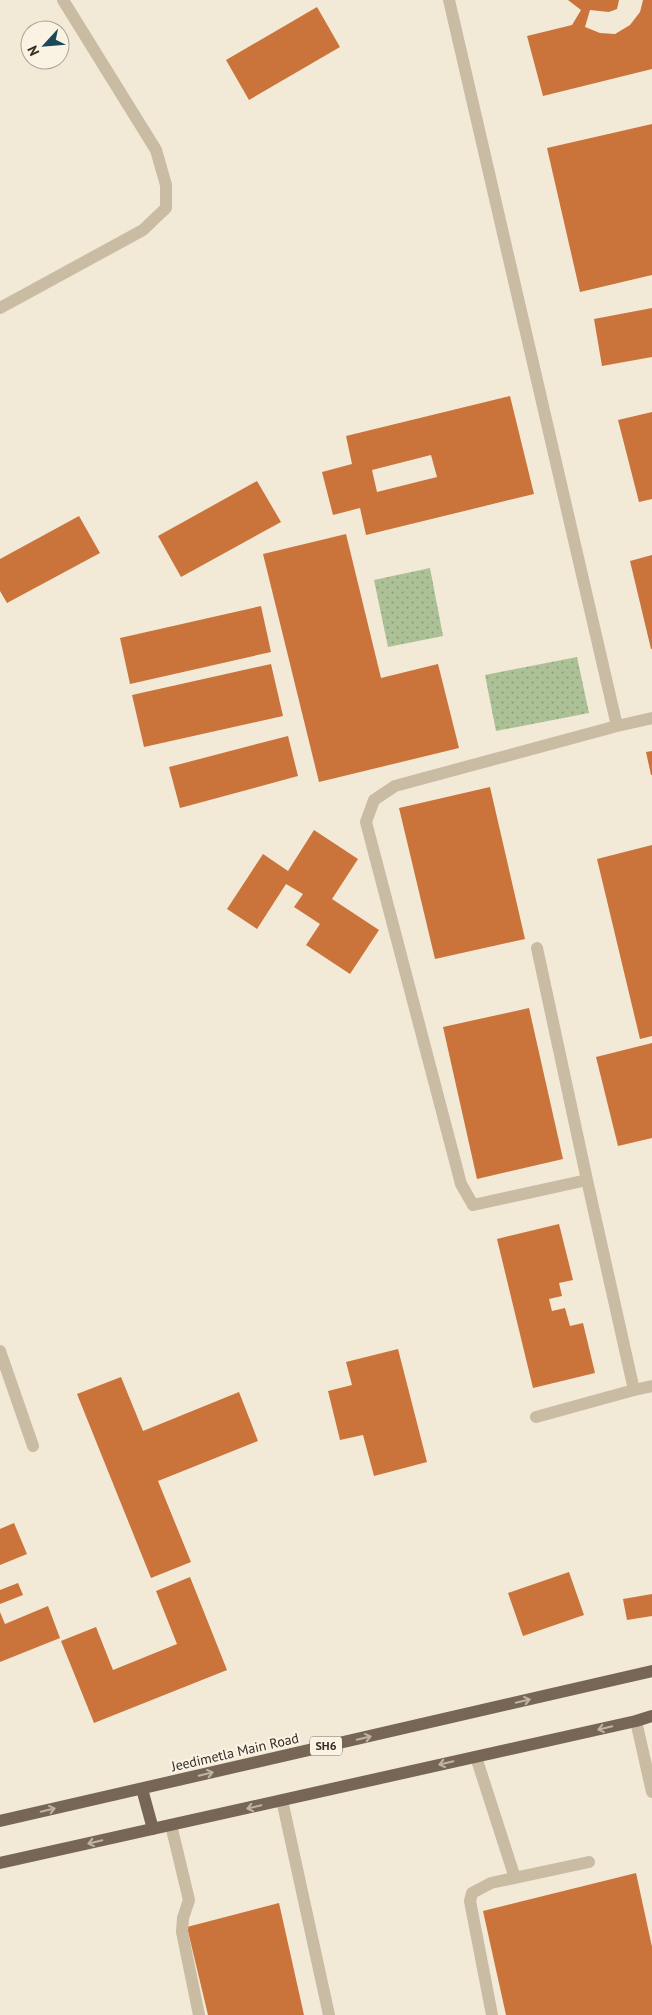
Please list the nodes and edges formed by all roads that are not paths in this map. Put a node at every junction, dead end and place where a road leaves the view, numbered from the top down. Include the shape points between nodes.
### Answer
1 (63, 0) edge
2 (449, 0) edge
3 (0, 308) edge
4 (652, 718) edge
5 (617, 726) junction
6 (537, 948) dead end
7 (587, 1180) junction
8 (0, 1351) edge
9 (652, 1386) edge
10 (634, 1390) junction
11 (536, 1417) dead end
12 (33, 1446) dead end
13 (652, 1672) edge
14 (652, 1716) edge
15 (636, 1721) junction
16 (476, 1756) junction
17 (142, 1789) junction
18 (652, 1792) edge
19 (282, 1800) junction
20 (0, 1821) edge
21 (171, 1825) junction
22 (153, 1829) junction
23 (589, 1862) dead end
24 (0, 1863) edge
25 (515, 1878) junction
26 (199, 2015) edge
27 (329, 2015) edge
28 (492, 2015) edge

1 - 3 lane via 156,150 166,186 166,208 143,230
2 - 5 lane
4 - 5 lane
5 - 7 lane via 395,786 374,800 366,822 461,1184 473,1204
6 - 7 lane
7 - 10 lane
8 - 12 lane
9 - 10 lane
10 - 11 lane
17 -> 13 main road, Jeedimetla Main Road / SH6
14 - 15 main road
15 -> 16 main road
15 - 18 lane
16 -> 19 main road
16 - 25 lane
20 -> 17 main road, Jeedimetla Main Road / SH6
17 - 22 main road
19 -> 21 main road
19 - 27 lane
21 - 22 main road
21 - 26 lane via 190,1900 182,1932
22 -> 24 main road
23 - 25 lane
25 - 28 lane via 481,1887 472,1893 470,1901

